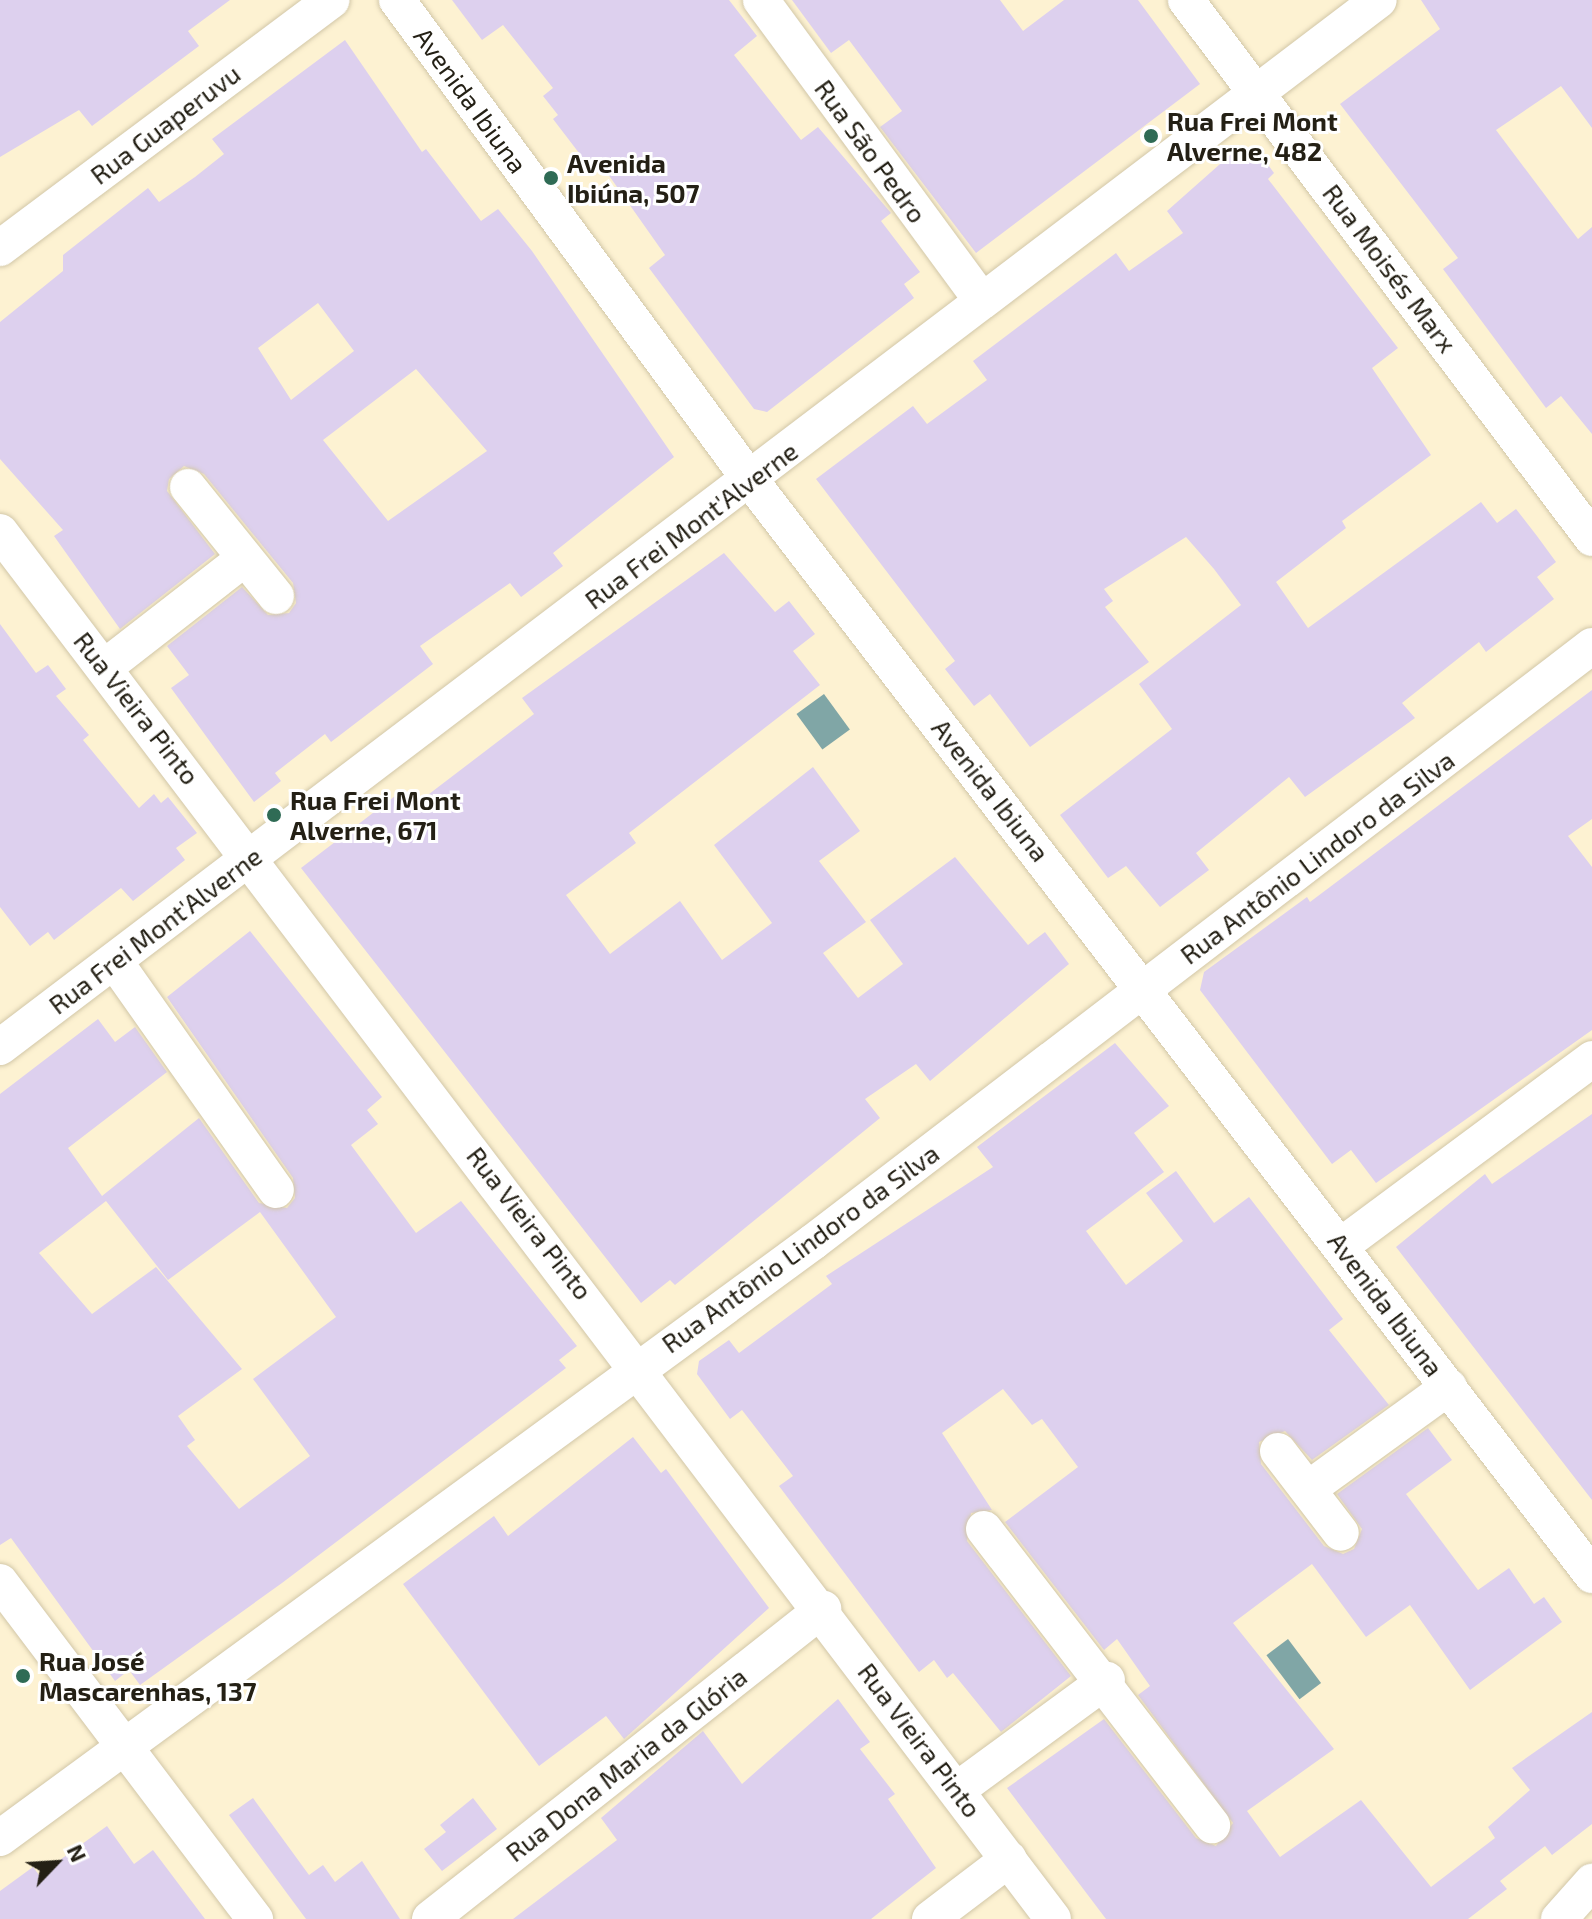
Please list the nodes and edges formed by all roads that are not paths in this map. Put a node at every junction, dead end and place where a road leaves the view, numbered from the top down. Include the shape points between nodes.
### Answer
1 (331, 0) edge
2 (397, 0) edge
3 (761, 0) edge
4 (1186, 0) edge
5 (1379, 0) edge
6 (1257, 94) junction
7 (0, 248) edge
8 (982, 301) junction
9 (751, 481) junction
10 (188, 487) dead end
11 (0, 532) edge
12 (1592, 538) edge
13 (245, 558) junction
14 (276, 596) dead end
15 (1592, 646) edge
16 (105, 667) junction
17 (252, 856) junction
18 (115, 962) junction
19 (1145, 988) junction
20 (0, 1047) edge
21 (1592, 1059) edge
22 (276, 1190) dead end
23 (1342, 1245) junction
24 (640, 1366) junction
25 (1449, 1387) junction
26 (1278, 1451) dead end
27 (1308, 1489) junction
28 (984, 1529) dead end
29 (1341, 1533) dead end
30 (1592, 1575) edge
31 (0, 1582) edge
32 (823, 1609) junction
33 (1107, 1680) junction
34 (125, 1746) junction
35 (957, 1790) junction
36 (1212, 1825) dead end
37 (0, 1838) edge
38 (1009, 1859) junction
39 (1592, 1882) edge
40 (255, 1919) edge
41 (430, 1919) edge
42 (930, 1919) edge
43 (1053, 1919) edge
44 (1559, 1919) edge

1 - 7 street, Rua Guaperuvu
2 - 9 street, Avenida Ibiuna
3 - 8 street, Rua São Pedro
4 - 6 street, Rua Moisés Marx
5 - 6 street, Rua Frei Mont'Alverne
6 - 8 street, Rua Frei Mont'Alverne
6 - 12 street, Rua Moisés Marx
8 - 9 street, Rua Frei Mont'Alverne
9 - 17 street, Rua Frei Mont'Alverne
9 - 19 street, Avenida Ibiuna
10 - 13 street
11 - 16 street, Rua Vieira Pinto
13 - 14 street
13 - 16 street
15 - 19 street, Rua Antônio Lindoro da Silva
16 - 17 street, Rua Vieira Pinto
17 - 18 street, Rua Frei Mont'Alverne
17 - 24 street, Rua Vieira Pinto
18 - 20 street, Rua Frei Mont'Alverne
18 - 22 street
19 - 23 street, Avenida Ibiuna
19 - 24 street, Rua Antônio Lindoro da Silva
21 - 23 street
23 - 25 street, Avenida Ibiuna
24 - 32 street, Rua Vieira Pinto
24 - 34 street, Rua Antônio Lindoro da Silva
25 - 27 street
25 - 30 street, Avenida Ibiuna
26 - 27 street
27 - 29 street
28 - 33 street
31 - 34 street
32 - 35 street, Rua Vieira Pinto
32 - 41 street, Rua Dona Maria da Glória
33 - 35 street
33 - 36 street
34 - 37 street, Rua Antônio Lindoro da Silva
34 - 40 street
35 - 38 street, Rua Vieira Pinto
38 - 42 street
38 - 43 street, Rua Vieira Pinto
39 - 44 street

